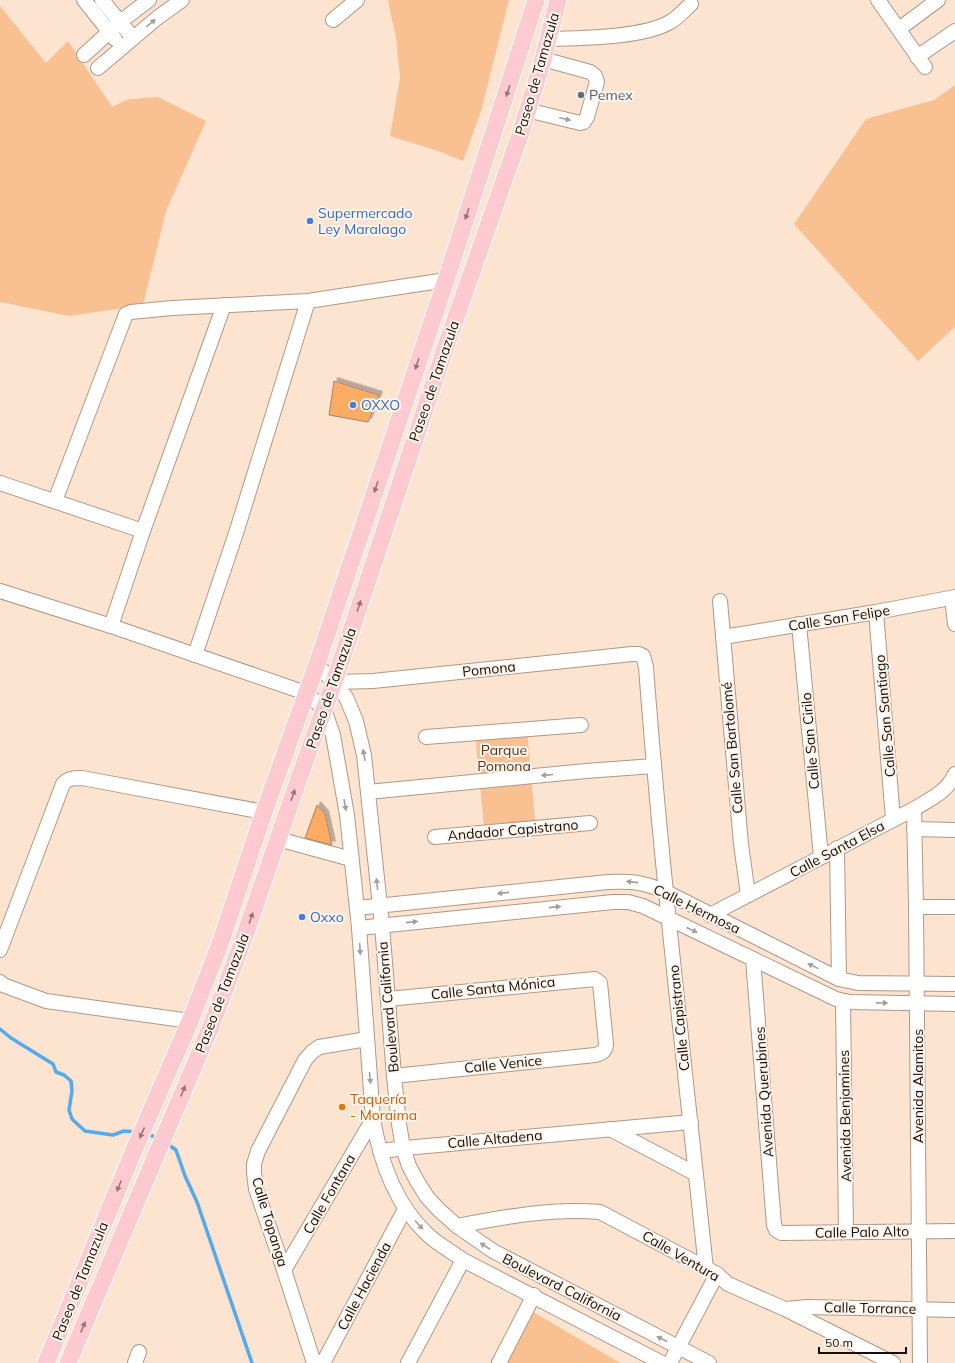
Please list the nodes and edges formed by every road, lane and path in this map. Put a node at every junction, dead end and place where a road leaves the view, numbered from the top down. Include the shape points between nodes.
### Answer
1 (84, 0) edge
2 (102, 0) edge
3 (149, 0) edge
4 (182, 0) edge
5 (357, 0) edge
6 (536, 0) edge
7 (558, 0) edge
8 (878, 0) edge
9 (938, 0) edge
10 (691, 4) dead end
11 (333, 20) dead end
12 (115, 27) junction
13 (899, 29) junction
14 (955, 31) edge
15 (549, 39) junction
16 (524, 42) junction
17 (128, 43) junction
18 (84, 55) dead end
19 (543, 59) junction
20 (98, 68) dead end
21 (527, 110) junction
22 (446, 280) junction
23 (308, 301) junction
24 (224, 305) junction
25 (426, 337) junction
26 (446, 343) junction
27 (0, 483) edge
28 (55, 502) junction
29 (143, 531) junction
30 (0, 591) edge
31 (954, 597) edge
32 (720, 601) dead end
33 (876, 612) junction
34 (799, 624) junction
35 (955, 624) edge
36 (111, 626) junction
37 (723, 637) junction
38 (195, 655) junction
39 (643, 656) joint
40 (317, 664) junction
41 (334, 682) junction
42 (306, 693) junction
43 (324, 709) junction
44 (581, 725) dead end
45 (426, 737) dead end
46 (654, 766) junction
47 (955, 774) edge
48 (368, 792) junction
49 (914, 808) junction
50 (264, 812) junction
51 (894, 819) junction
52 (590, 823) dead end
53 (914, 829) junction
54 (955, 830) edge
55 (435, 837) dead end
56 (278, 839) junction
57 (837, 848) junction
58 (821, 857) junction
59 (351, 859) junction
60 (666, 892) junction
61 (748, 894) junction
62 (379, 905) junction
63 (916, 907) junction
64 (955, 907) edge
65 (357, 908) junction
66 (710, 915) junction
67 (668, 919) junction
68 (382, 925) junction
69 (359, 928) junction
70 (0, 950) edge
71 (754, 959) junction
72 (839, 979) junction
73 (0, 982) edge
74 (917, 983) junction
75 (955, 984) edge
76 (388, 999) junction
77 (843, 1001) junction
78 (917, 1003) junction
79 (955, 1004) edge
80 (190, 1021) junction
81 (367, 1039) junction
82 (606, 1044) joint
83 (394, 1076) junction
84 (373, 1119) junction
85 (691, 1122) junction
86 (610, 1129) junction
87 (404, 1148) junction
88 (380, 1151) junction
89 (696, 1174) junction
90 (405, 1209) junction
91 (774, 1225) joint
92 (457, 1226) junction
93 (955, 1230) edge
94 (846, 1231) junction
95 (919, 1231) junction
96 (463, 1260) junction
97 (284, 1270) junction
98 (711, 1271) junction
99 (534, 1295) junction
100 (785, 1309) junction
101 (920, 1310) junction
102 (955, 1310) edge
103 (678, 1347) junction
104 (46, 1363) edge
105 (68, 1363) edge
106 (314, 1363) edge
107 (323, 1363) edge
108 (408, 1363) edge
109 (499, 1363) edge
110 (662, 1363) edge
111 (670, 1363) edge
112 (709, 1363) edge
113 (893, 1363) edge
114 (920, 1363) edge

1 - 12 street
2 - 12 street
3 - 12 street
17 -> 4 street
5 - 11 street
6 - 16 main road, Paseo de Tamazula
7 - 15 main road, Paseo de Tamazula
8 - 13 street
9 - 13 street
10 - 15 street via 670,22 648,30
12 - 17 street
12 - 18 street
13 - 14 street via 921,62
15 - 19 main road, Paseo de Tamazula
16 - 21 main road via 522,94
16 -> 22 main road, Paseo de Tamazula
17 - 20 street
19 - 21 main road, Paseo de Tamazula
21 -> 19 street via 580,123 587,117 597,82 595,76 590,72
21 - 26 main road, Paseo de Tamazula
22 - 23 street
22 - 25 main road, Paseo de Tamazula
23 - 24 street
23 - 38 street
24 - 28 street via 126,314
24 - 29 street
25 - 26 main road
25 -> 40 main road, Paseo de Tamazula
41 -> 26 main road, Paseo de Tamazula
27 - 28 street
28 - 29 street
29 - 36 street
30 - 36 street
31 - 33 street, Calle San Felipe
31 - 35 street
32 - 37 street, Calle San Bartolomé
33 - 34 street, Calle San Felipe
33 - 51 street, Calle San Santiago
34 - 37 street, Calle San Felipe
34 - 58 street, Calle San Cirilo
36 - 38 street
37 - 61 street, Calle San Bartolomé via 741,844
38 - 42 street
39 - 41 street, Pomona via 632,654 373,681
39 - 46 street, Calle Capistrano via 646,661
40 - 41 street, Boulevard California
40 - 42 main road, Paseo de Tamazula
41 - 43 main road, Paseo de Tamazula
48 -> 41 street, Boulevard California via 364,756 356,721 346,697
42 - 43 street, Boulevard California
42 - 50 main road, Paseo de Tamazula
56 -> 43 main road, Paseo de Tamazula
43 -> 59 street, Boulevard California via 333,735 347,815
44 - 45 street
46 -> 48 street
46 - 60 street, Calle Capistrano
47 - 49 street, Calle Santa Elsa via 943,791
62 -> 48 street, Boulevard California
49 - 51 street, Calle Santa Elsa
49 - 53 street, Avenida Alamitos
50 - 70 street via 82,778 66,780
50 - 80 main road, Paseo de Tamazula via 220,944
51 - 57 street, Calle Santa Elsa
52 - 55 street, Andador Capistrano
53 - 54 street
53 - 63 street, Avenida Alamitos
56 - 59 street
105 -> 56 main road, Paseo de Tamazula via 211,1026
57 - 58 street, Calle Santa Elsa
57 - 72 street
58 - 61 street, Calle Santa Elsa
59 - 65 street, Boulevard California
60 -> 62 street, Calle Hermosa via 631,881 608,882
60 - 66 street, Calle Hermosa
60 - 67 street, Calle Capistrano
61 - 66 street, Calle Santa Elsa
62 - 65 street, Calle Hermosa
62 - 68 street, Boulevard California
63 - 64 street
63 - 74 street, Avenida Alamitos
65 - 69 street, Boulevard California
72 -> 66 street, Calle Hermosa
68 -> 67 street, Calle Hermosa via 612,902 628,902 643,906
67 -> 71 street, Calle Hermosa
67 - 85 street, Calle Capistrano
68 - 69 street, Calle Hermosa
68 - 76 street, Boulevard California
69 -> 81 street, Boulevard California
71 - 77 street, Calle Hermosa via 836,1000
71 - 91 street, Avenida Querubines
72 - 74 street, Calle Hermosa via 858,983
73 - 80 street via 46,1001
74 - 75 street, Calle Hermosa
74 - 78 street, Avenida Alamitos
76 - 82 street, Calle Santa Mónica via 591,978 598,980 600,986
76 - 83 street, Boulevard California
77 -> 78 street, Calle Hermosa
77 - 94 street, Avenida Benjamines
78 - 79 street, Calle Hermosa
78 - 95 street, Avenida Alamitos
80 -> 104 main road, Paseo de Tamazula
81 -> 84 street, Boulevard California
81 - 97 street, Calle Topanga via 319,1047 312,1052 305,1060 258,1151 254,1164 256,1189
82 - 83 street, Calle Venice via 604,1051 595,1055
83 - 87 street, Boulevard California
84 - 88 street, Boulevard California
84 - 97 street, Calle Fontana
85 - 86 street, Calle Altadena
85 - 89 street, Calle Capistrano
86 - 87 street, Calle Altadena
86 - 89 street
87 - 88 street, Calle Altadena
87 - 92 street, Boulevard California via 409,1166 427,1197
88 - 90 street, Boulevard California via 386,1171
89 - 98 street, Calle Capistrano
90 -> 96 street, Boulevard California via 426,1233
90 - 107 street, Calle Hacienda
91 - 94 street, Calle Palo Alto via 781,1233
92 - 98 street, Calle Ventura via 541,1213 579,1210 600,1212
103 -> 92 street, Boulevard California via 493,1251
93 - 95 street, Calle Palo Alto
94 - 95 street, Calle Palo Alto
95 - 101 street, Avenida Alamitos
96 - 99 street, Boulevard California
96 - 108 street
97 - 106 street, Calle Topanga
98 - 100 street, Calle Ventura via 728,1284
98 - 103 street
99 - 109 street
99 - 110 street, Boulevard California
100 - 101 street, Calle Torrance via 807,1307
100 - 113 street, Calle Ventura
101 - 102 street, Calle Torrance
101 - 114 street, Avenida Alamitos
103 - 111 street
103 - 112 street, Boulevard California

